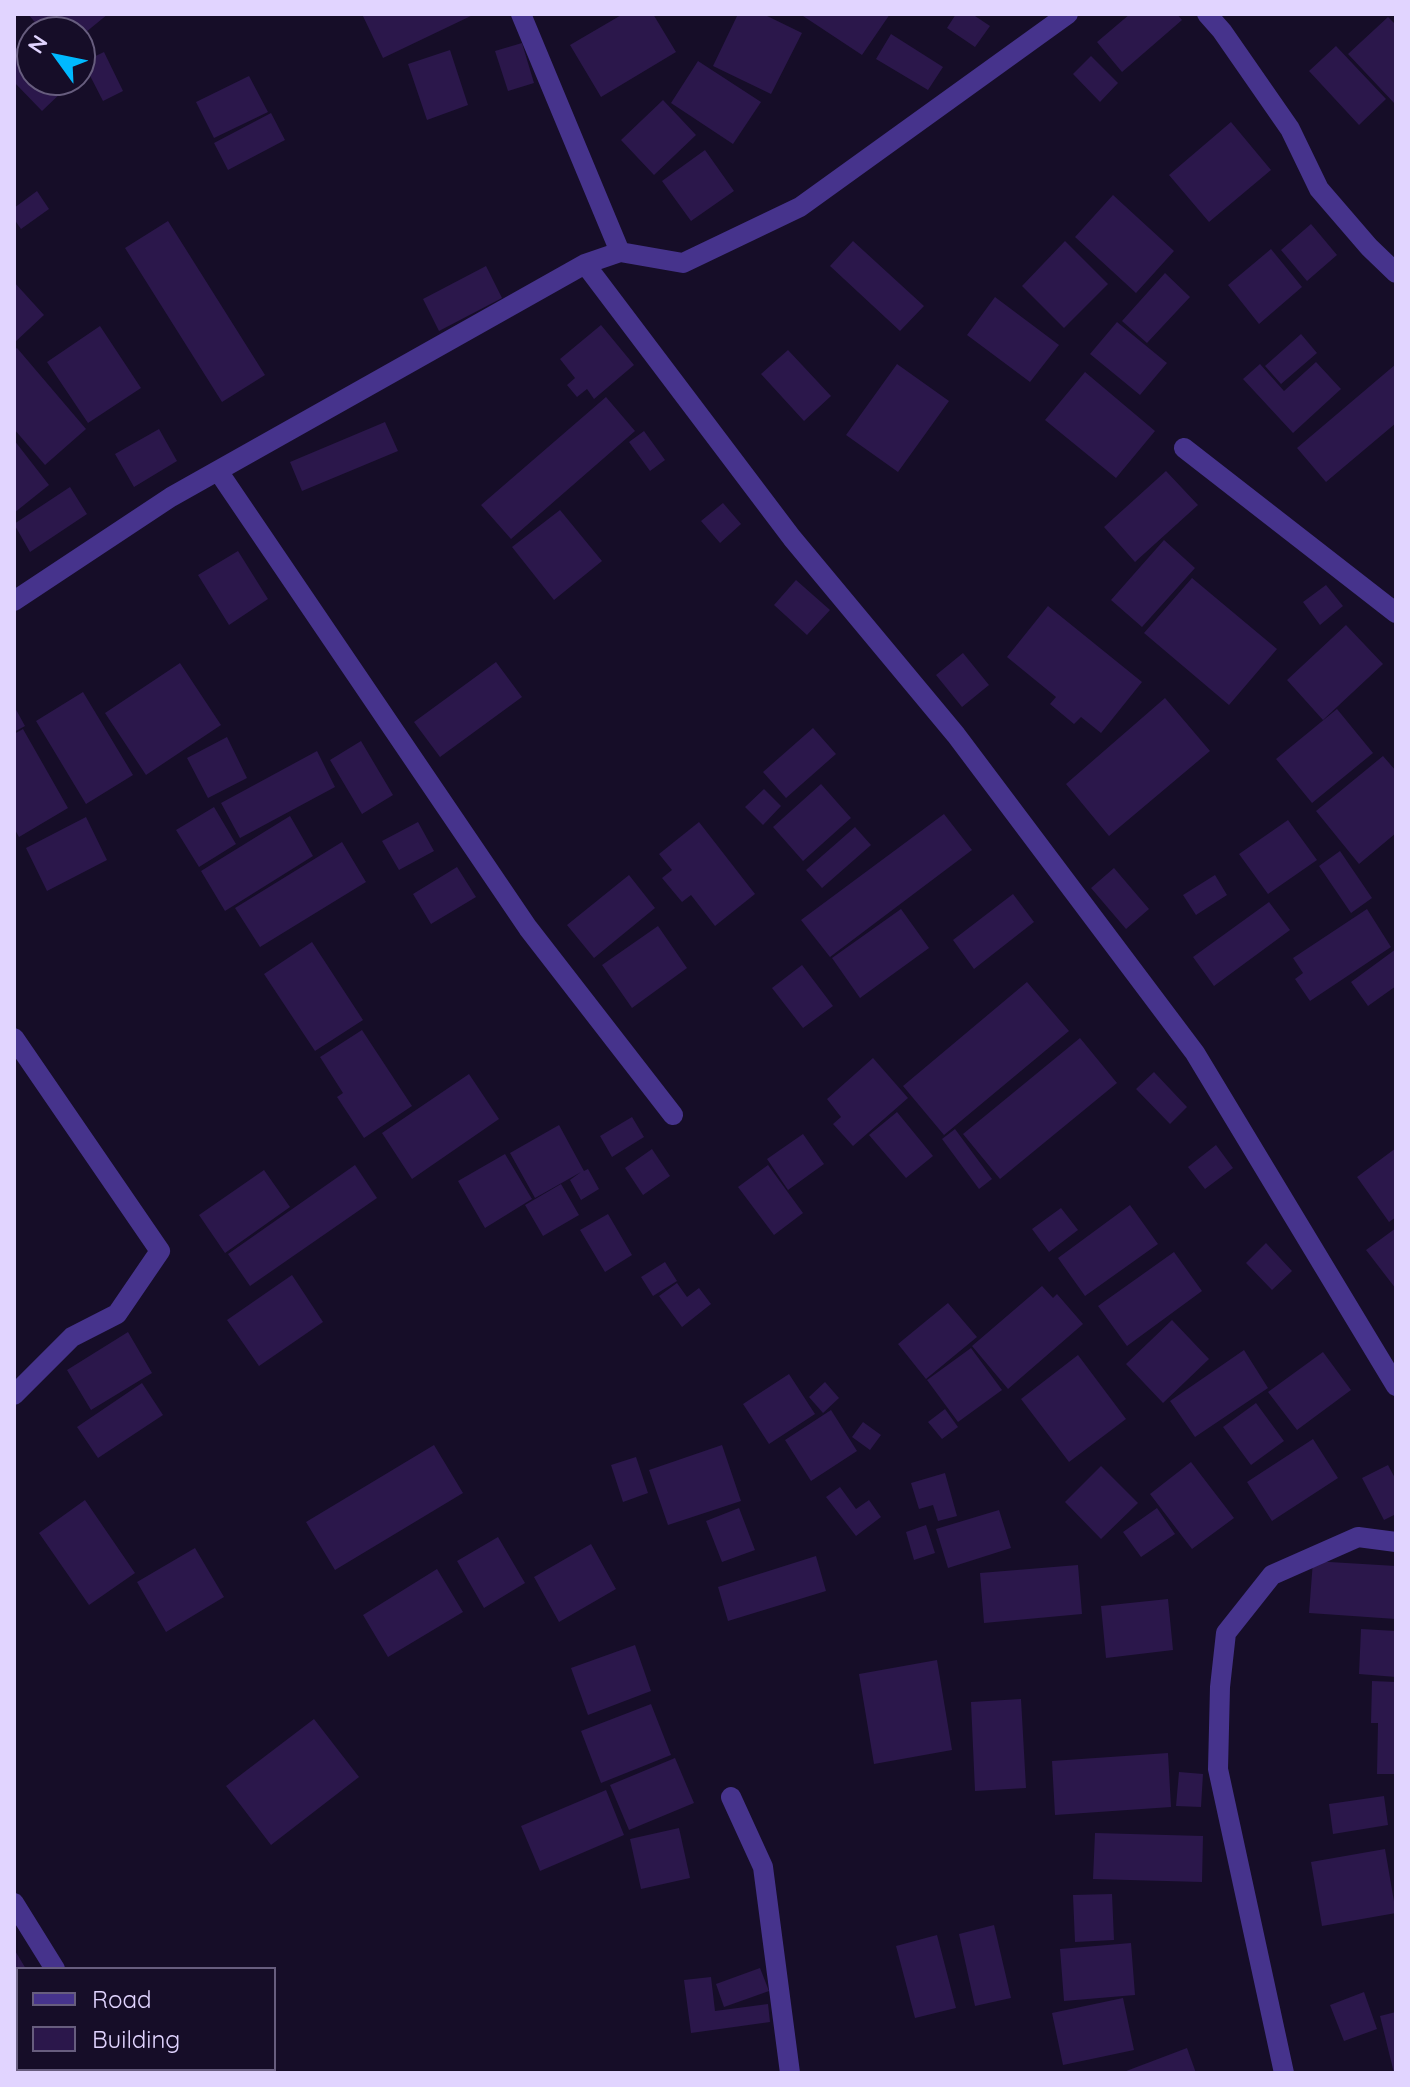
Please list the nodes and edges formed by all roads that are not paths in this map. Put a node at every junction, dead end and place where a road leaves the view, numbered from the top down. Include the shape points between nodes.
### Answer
1 (521, 14) edge
2 (1068, 14) edge
3 (1207, 14) edge
4 (620, 252) junction
5 (585, 264) junction
6 (1396, 273) edge
7 (1184, 448) dead end
8 (218, 471) junction
9 (14, 601) edge
10 (1396, 613) edge
11 (14, 1038) edge
12 (673, 1115) dead end
13 (1396, 1386) edge
14 (14, 1395) edge
15 (1396, 1542) edge
16 (731, 1797) dead end
17 (14, 1903) edge
18 (54, 1967) edge
19 (790, 2073) edge
20 (1284, 2073) edge

1 - 4 street
2 - 4 street via 800,207 683,263
3 - 6 street via 1290,129 1319,189
4 - 5 street
5 - 8 street
5 - 13 street via 792,538 956,735 1195,1053
7 - 10 street
8 - 9 street
8 - 12 street via 528,928
11 - 14 street via 160,1251 117,1314 72,1337
15 - 20 street via 1358,1537 1272,1575 1226,1633 1218,1769
16 - 19 street via 763,1867
17 - 18 street

